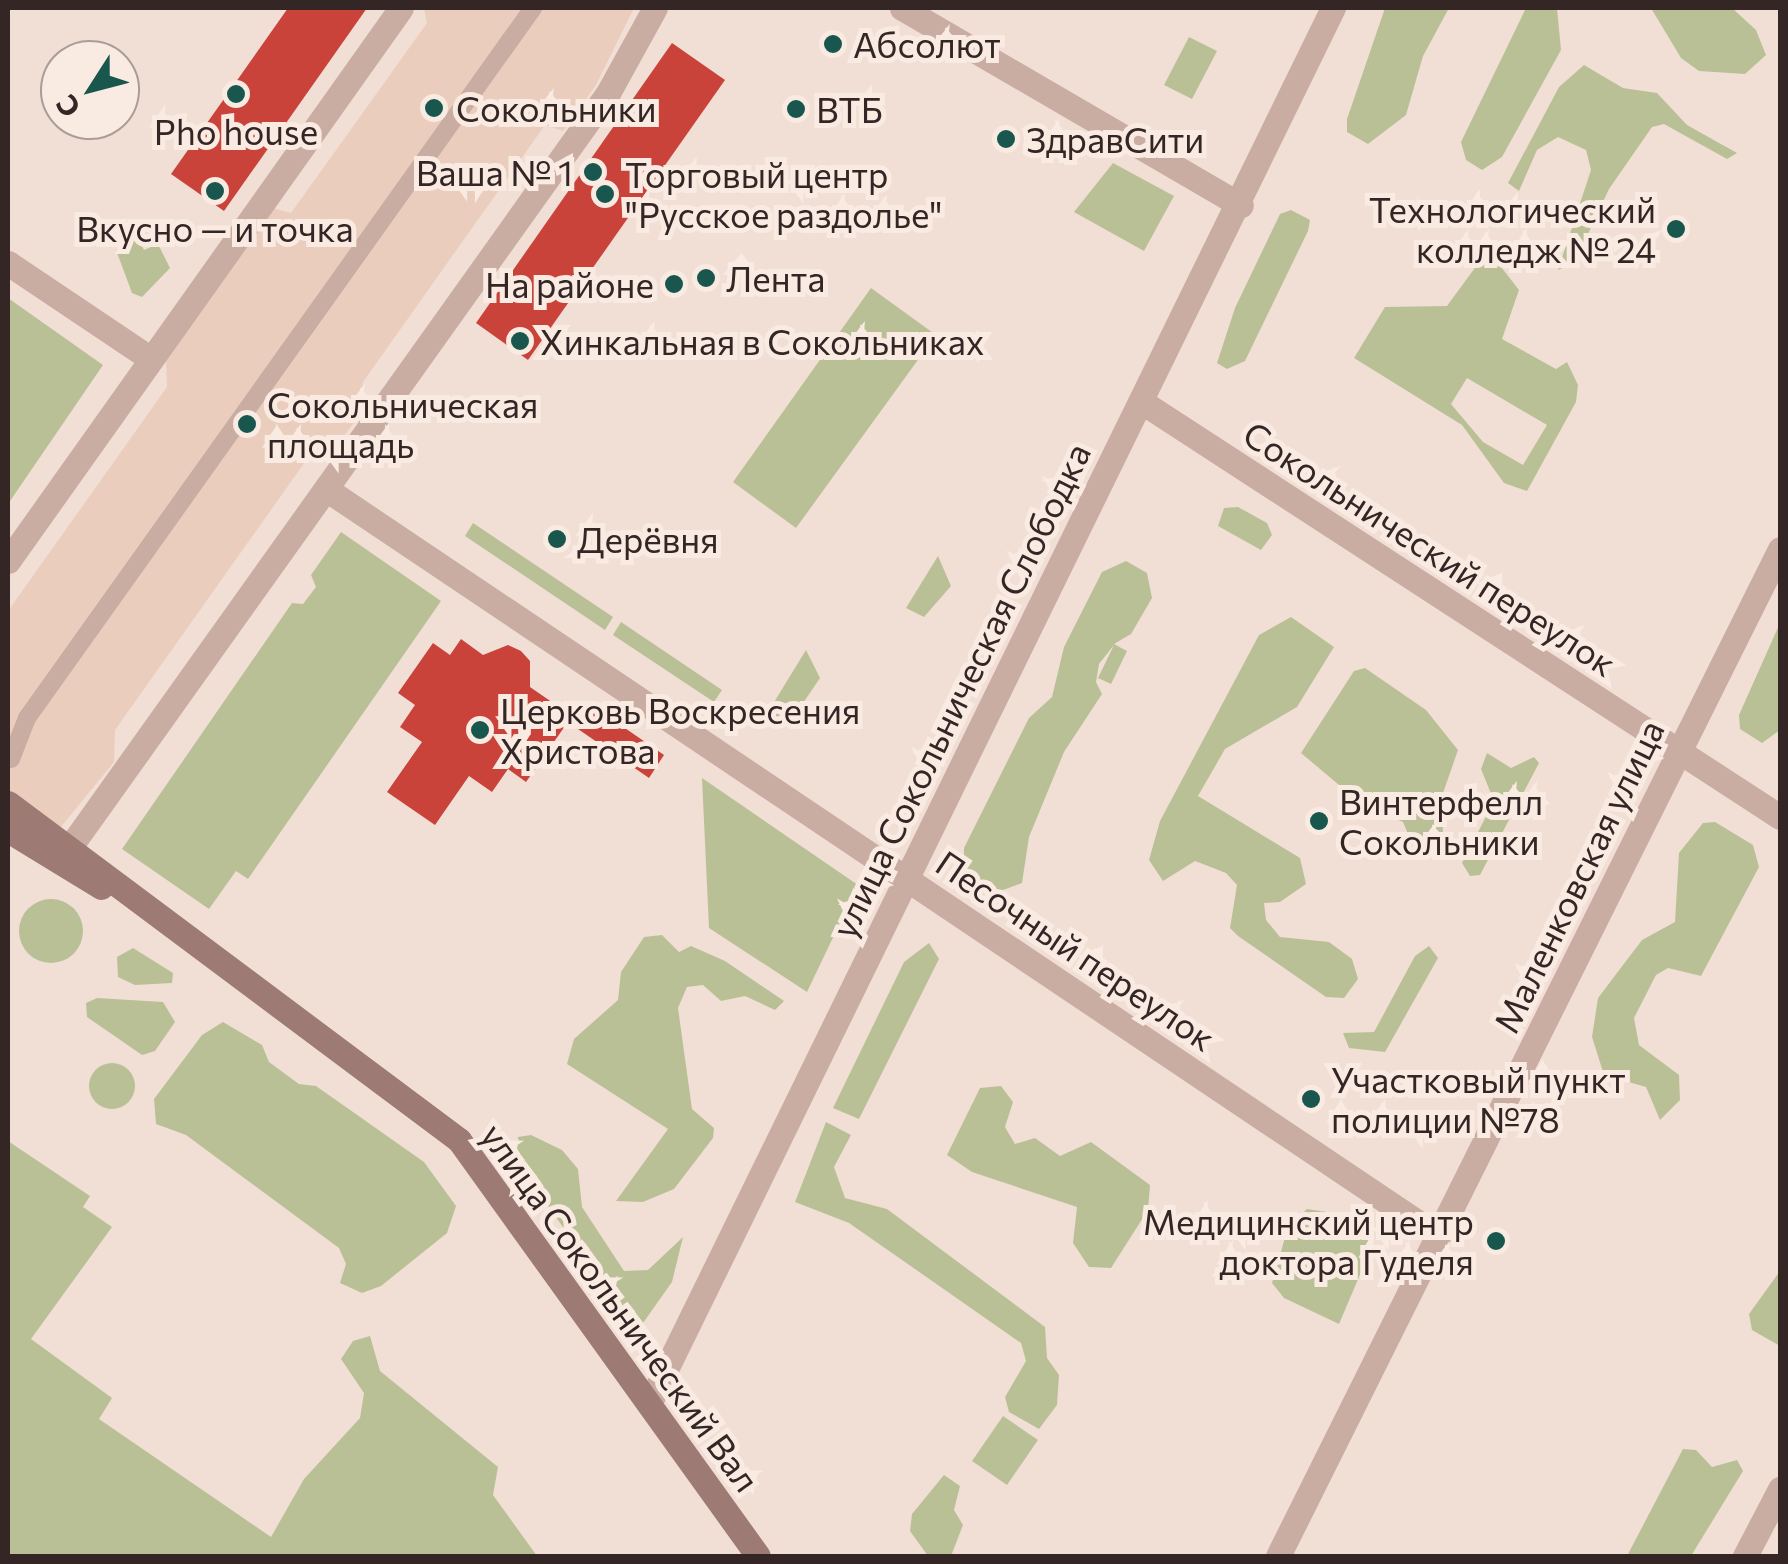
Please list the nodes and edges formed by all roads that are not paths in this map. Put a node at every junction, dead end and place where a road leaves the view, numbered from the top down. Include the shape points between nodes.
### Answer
1 (401, 8) edge
2 (533, 8) edge
3 (656, 8) edge
4 (902, 8) edge
5 (1332, 8) edge
6 (1241, 205) junction
7 (8, 263) edge
8 (151, 359) junction
9 (1142, 402) junction
10 (326, 489) junction
11 (1780, 549) edge
12 (8, 560) edge
13 (1680, 752) junction
14 (11, 759) dead end
15 (8, 803) edge
16 (1780, 817) edge
17 (16, 836) edge
18 (70, 848) junction
19 (906, 878) junction
20 (125, 898) junction
21 (1438, 1236) junction
22 (649, 1404) junction
23 (1780, 1489) edge
24 (758, 1556) edge
25 (1278, 1556) edge
26 (1744, 1556) edge

1 - 8 street
2 - 14 street via 27,718
3 - 10 street via 608,93
4 - 6 street
5 - 6 street, улица Сокольническая Слободка
6 - 9 street, улица Сокольническая Слободка
7 - 8 street
8 - 12 street
9 - 13 street, Сокольнический переулок
9 - 19 street, улица Сокольническая Слободка
10 - 18 street
10 - 19 street, Песочный переулок
11 - 13 street, Маленковская улица
13 - 16 street, Сокольнический переулок
13 - 21 street, Маленковская улица
15 - 18 main road, улица Сокольнический Вал
17 - 18 street via 58,855
17 - 20 main road, улица Сокольнический Вал
18 - 20 main road, улица Сокольнический Вал
19 - 21 street, Песочный переулок
19 - 22 street, улица Сокольническая Слободка
20 - 22 main road, улица Сокольнический Вал via 459,1140
21 - 25 street, Маленковская улица
22 - 24 main road, улица Сокольнический Вал
23 - 26 street

